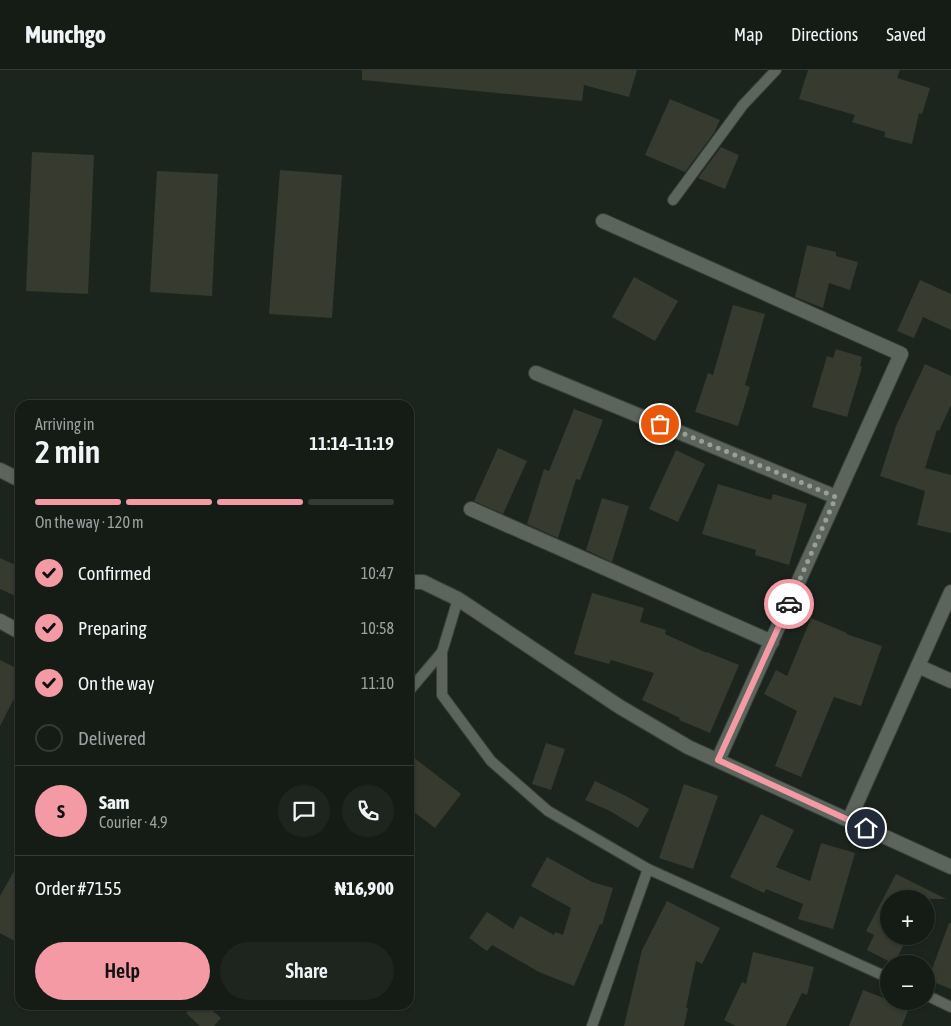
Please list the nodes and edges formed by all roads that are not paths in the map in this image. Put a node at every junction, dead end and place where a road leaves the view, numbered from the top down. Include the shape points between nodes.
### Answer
1 (776, 70) edge
2 (674, 200) dead end
3 (604, 221) dead end
4 (536, 373) dead end
5 (0, 470) edge
6 (15, 478) edge
7 (836, 497) junction
8 (471, 510) dead end
9 (414, 582) edge
10 (951, 592) edge
11 (458, 599) junction
12 (0, 621) edge
13 (15, 629) edge
14 (772, 642) junction
15 (442, 652) junction
16 (918, 666) junction
17 (951, 681) edge
18 (414, 685) edge
19 (718, 760) junction
20 (849, 820) junction
21 (951, 866) edge
22 (648, 869) junction
23 (880, 974) edge
24 (935, 999) edge
25 (951, 1007) edge
26 (592, 1026) edge

1 - 2 lane via 743,104
3 - 7 street via 901,354
4 - 7 street
5 - 6 street
7 - 14 street
8 - 14 street
9 - 11 street via 423,582
10 - 16 street
11 - 15 lane
11 - 19 street via 620,707 688,747
12 - 13 street
14 - 19 street
15 - 18 lane
15 - 22 lane via 442,695 491,761 548,811
16 - 17 street
16 - 20 street
19 - 20 street
20 - 21 street
22 - 23 lane
22 - 26 lane
24 - 25 lane

